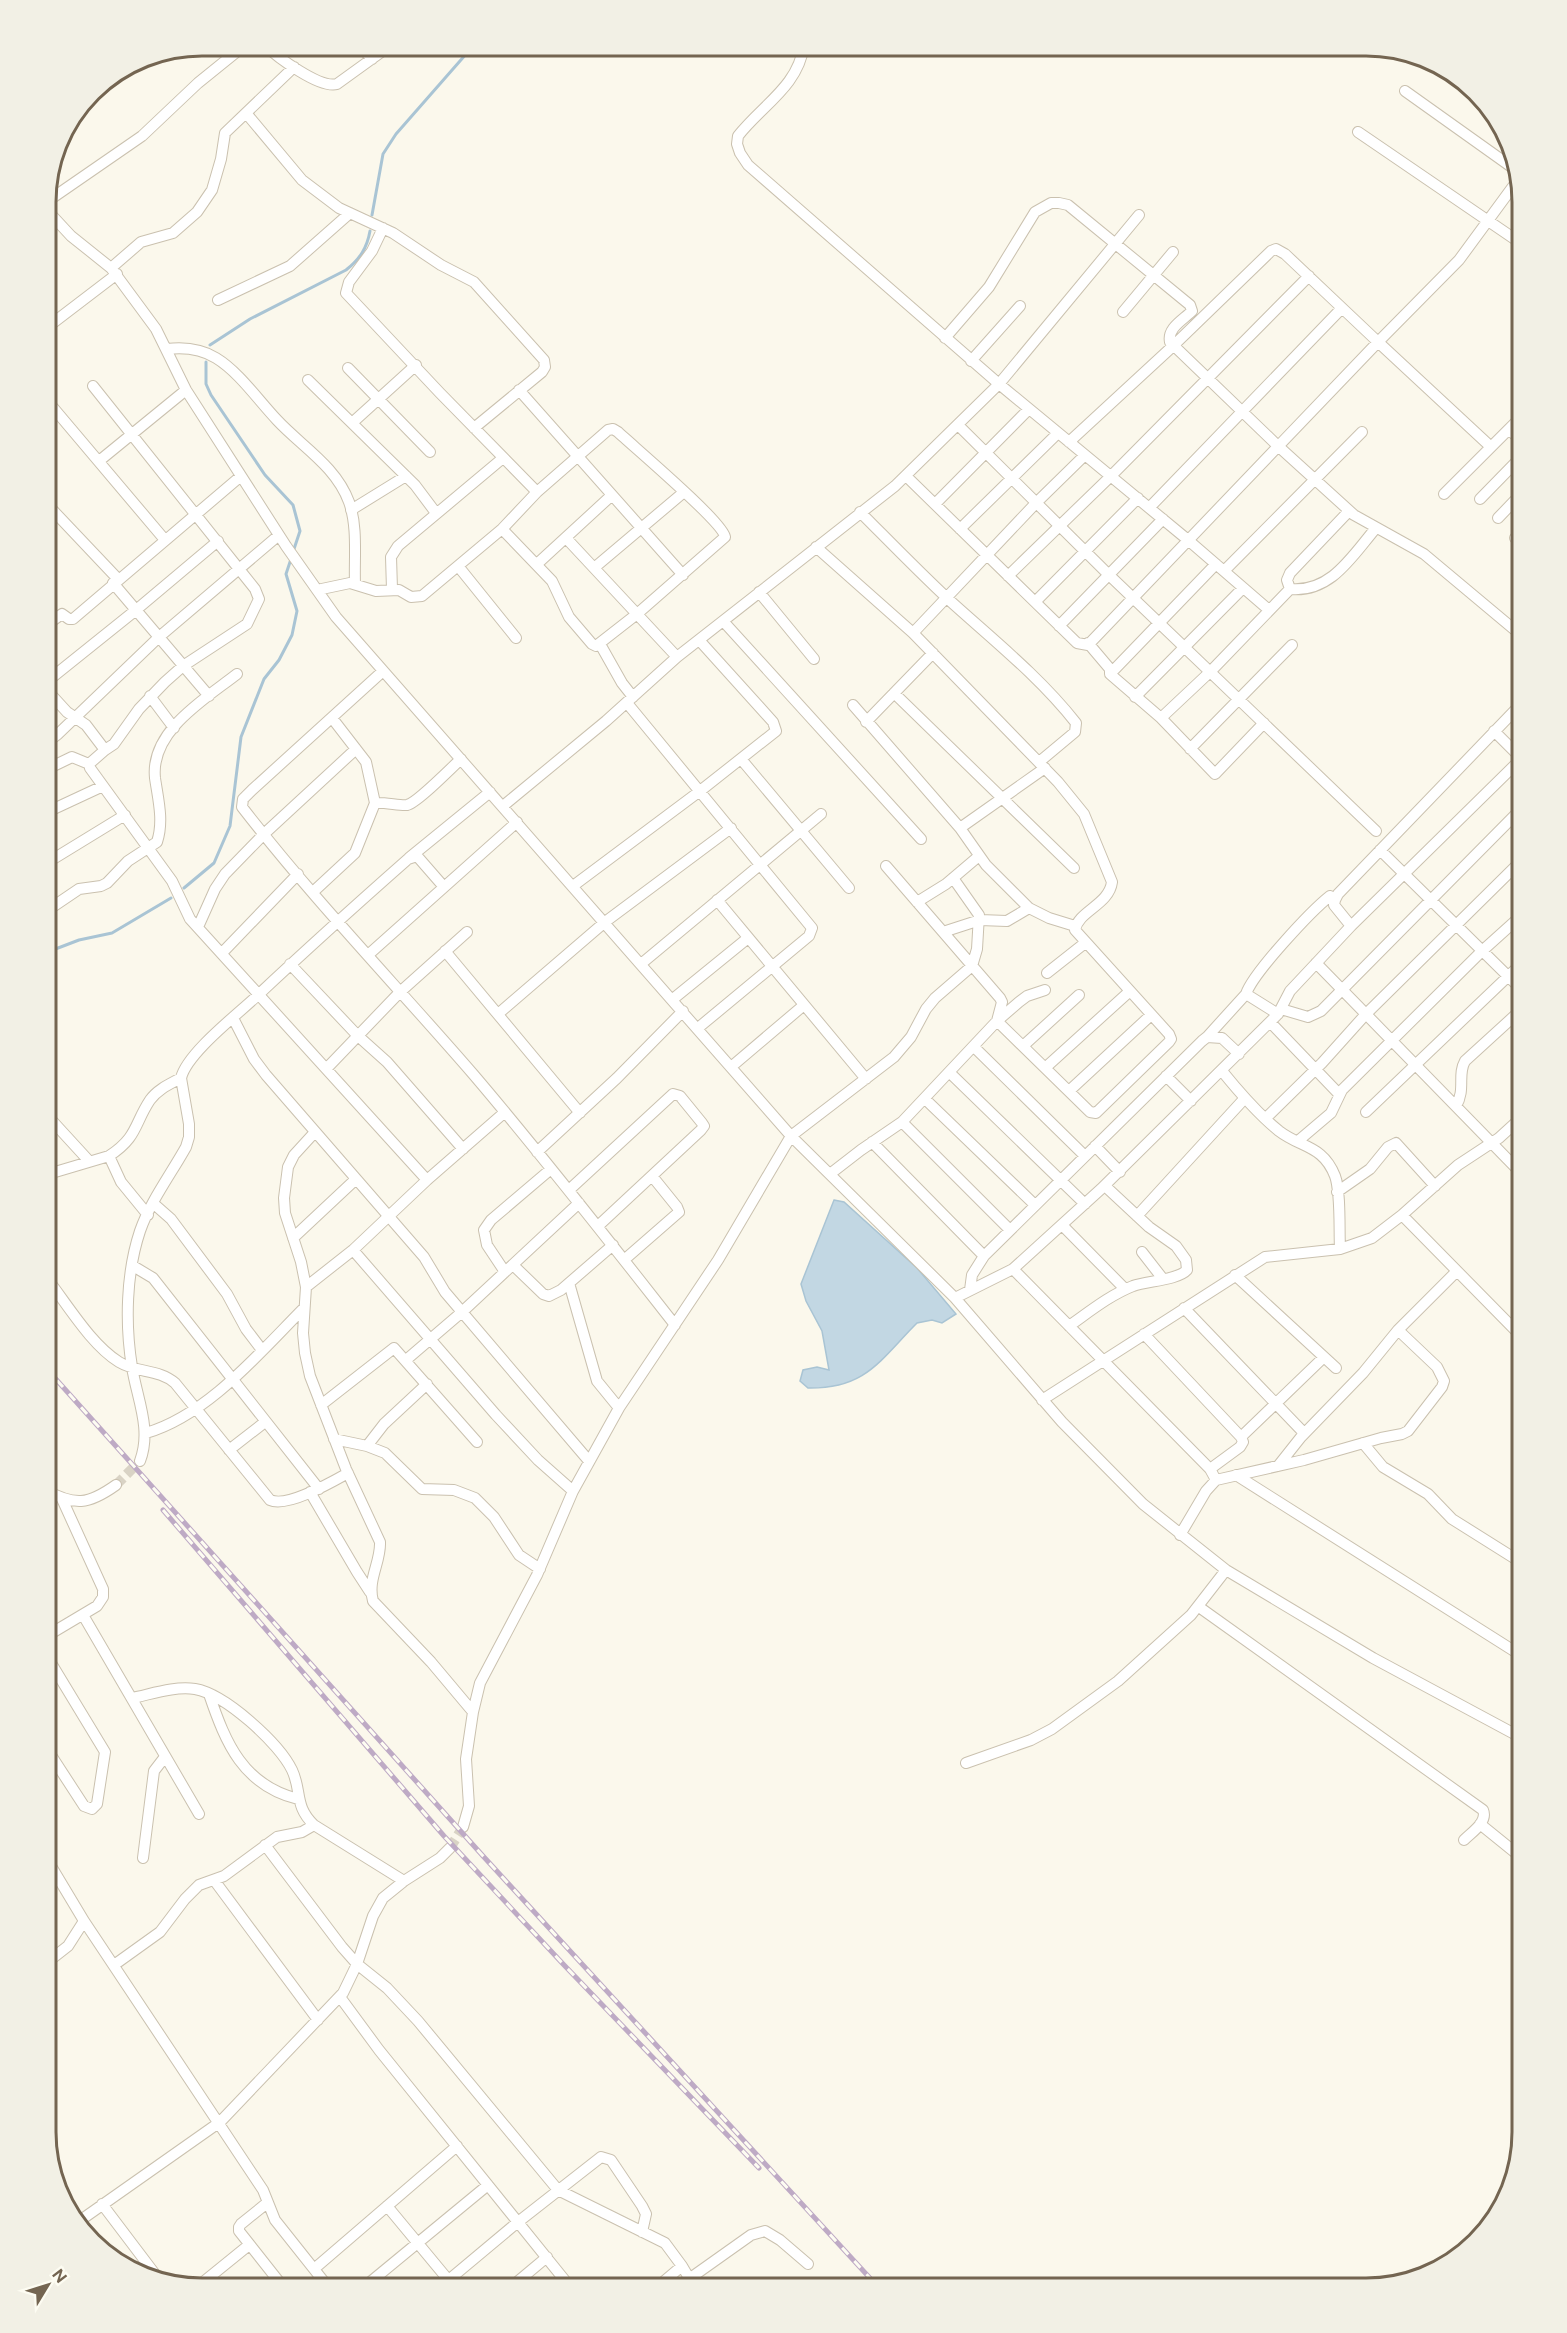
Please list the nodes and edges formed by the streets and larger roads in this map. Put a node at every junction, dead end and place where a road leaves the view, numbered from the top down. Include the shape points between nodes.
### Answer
1 (231, 56) edge
2 (280, 56) edge
3 (369, 56) edge
4 (376, 56) edge
5 (802, 56) edge
6 (372, 59) junction
7 (294, 67) junction
8 (1405, 91) dead end
9 (246, 113) junction
10 (1358, 132) dead end
11 (1507, 164) edge
12 (1511, 188) edge
13 (56, 195) edge
14 (350, 213) junction
15 (1139, 215) dead end
16 (56, 219) edge
17 (1488, 220) junction
18 (383, 228) junction
19 (1512, 237) edge
20 (1115, 244) junction
21 (1173, 252) dead end
22 (114, 271) junction
23 (1153, 275) junction
24 (1309, 276) junction
25 (218, 300) dead end
26 (1020, 306) dead end
27 (1342, 309) junction
28 (1123, 312) dead end
29 (56, 320) edge
30 (945, 338) junction
31 (1378, 342) junction
32 (1173, 346) junction
33 (167, 350) junction
34 (972, 361) junction
35 (416, 365) junction
36 (348, 368) dead end
37 (308, 380) dead end
38 (1208, 380) junction
39 (999, 384) junction
40 (93, 386) dead end
41 (186, 390) junction
42 (519, 390) junction
43 (378, 398) junction
44 (1029, 409) junction
45 (56, 411) edge
46 (1243, 413) junction
47 (351, 423) junction
48 (958, 425) junction
49 (1512, 426) edge
50 (474, 428) junction
51 (1509, 429) junction
52 (1362, 432) dead end
53 (1512, 432) edge
54 (1058, 433) junction
55 (132, 435) junction
56 (1069, 442) junction
57 (1278, 446) junction
58 (1491, 447) junction
59 (430, 452) dead end
60 (986, 454) junction
61 (1085, 455) junction
62 (577, 456) junction
63 (503, 458) junction
64 (99, 461) junction
65 (1512, 466) edge
66 (241, 476) junction
67 (406, 476) junction
68 (906, 476) junction
69 (1111, 476) junction
70 (1011, 479) junction
71 (1315, 480) junction
72 (537, 492) junction
73 (684, 492) junction
74 (1444, 494) dead end
75 (612, 495) junction
76 (1138, 498) junction
77 (1480, 500) dead end
78 (1512, 503) edge
79 (935, 504) junction
80 (1036, 504) junction
81 (1149, 508) junction
82 (351, 510) junction
83 (1349, 510) junction
84 (860, 512) junction
85 (56, 513) edge
86 (196, 513) junction
87 (436, 513) junction
88 (1498, 518) dead end
89 (1163, 519) junction
90 (1060, 527) junction
91 (641, 528) junction
92 (1376, 528) junction
93 (960, 529) junction
94 (502, 530) junction
95 (279, 535) junction
96 (566, 538) junction
97 (165, 540) junction
98 (1188, 540) junction
99 (218, 541) junction
100 (816, 547) junction
101 (1085, 552) junction
102 (987, 555) junction
103 (537, 564) junction
104 (459, 566) junction
105 (594, 568) junction
106 (1220, 568) junction
107 (239, 569) junction
108 (683, 575) junction
109 (1109, 575) junction
110 (1008, 576) junction
111 (114, 583) junction
112 (355, 584) junction
113 (1243, 588) junction
114 (392, 589) junction
115 (317, 590) junction
116 (1290, 590) junction
117 (759, 592) junction
118 (947, 598) junction
119 (1134, 598) junction
120 (1035, 602) junction
121 (136, 610) junction
122 (1269, 610) junction
123 (637, 614) junction
124 (56, 619) edge
125 (723, 621) junction
126 (1160, 622) junction
127 (1059, 626) junction
128 (1512, 628) edge
129 (913, 633) junction
130 (159, 637) junction
131 (516, 638) dead end
132 (699, 640) junction
133 (600, 644) junction
134 (1088, 644) junction
135 (1292, 645) dead end
136 (1185, 647) junction
137 (933, 653) junction
138 (677, 657) junction
139 (814, 659) dead end
140 (183, 666) junction
141 (383, 671) junction
142 (1211, 671) junction
143 (56, 674) edge
144 (237, 674) dead end
145 (1110, 674) junction
146 (894, 693) junction
147 (150, 696) junction
148 (209, 696) junction
149 (1136, 697) junction
150 (1239, 698) junction
151 (630, 700) junction
152 (56, 702) edge
153 (853, 705) dead end
154 (1512, 713) edge
155 (74, 718) junction
156 (332, 718) junction
157 (1161, 718) junction
158 (866, 722) junction
159 (1264, 723) junction
160 (174, 728) junction
161 (1494, 731) junction
162 (56, 734) edge
163 (356, 749) junction
164 (1190, 749) junction
165 (1512, 749) edge
166 (105, 750) junction
167 (461, 759) junction
168 (741, 759) junction
169 (89, 764) junction
170 (56, 765) edge
171 (1042, 765) junction
172 (1512, 769) edge
173 (103, 786) junction
174 (700, 791) junction
175 (490, 792) junction
176 (1002, 798) junction
177 (375, 803) junction
178 (503, 806) junction
179 (56, 808) edge
180 (821, 814) dead end
181 (125, 815) junction
182 (1512, 818) edge
183 (517, 822) junction
184 (731, 828) junction
185 (960, 828) junction
186 (801, 831) junction
187 (1376, 831) dead end
188 (264, 834) junction
189 (921, 838) dead end
190 (149, 848) junction
191 (1380, 850) junction
192 (979, 856) junction
193 (56, 857) edge
194 (408, 859) junction
195 (760, 863) junction
196 (886, 866) dead end
197 (1074, 868) dead end
198 (1512, 870) edge
199 (298, 874) junction
200 (1405, 875) junction
201 (953, 878) junction
202 (573, 886) junction
203 (444, 887) junction
204 (849, 888) dead end
205 (313, 892) junction
206 (1330, 896) dead end
207 (1430, 899) junction
208 (717, 900) junction
209 (917, 902) junction
210 (56, 905) edge
211 (1029, 908) junction
212 (980, 920) junction
213 (338, 921) junction
214 (605, 922) junction
215 (1512, 924) edge
216 (1075, 926) junction
217 (1352, 926) junction
218 (1457, 926) junction
219 (198, 927) junction
220 (467, 932) dead end
221 (943, 932) junction
222 (748, 938) junction
223 (1085, 943) junction
224 (445, 951) junction
225 (1482, 951) junction
226 (222, 953) junction
227 (368, 955) junction
228 (1316, 963) junction
229 (290, 964) junction
230 (641, 964) junction
231 (772, 966) junction
232 (972, 966) junction
233 (1512, 972) edge
234 (1047, 973) dead end
235 (1508, 976) junction
236 (1512, 980) edge
237 (1127, 989) junction
238 (1342, 989) junction
239 (1045, 990) dead end
240 (400, 992) junction
241 (260, 993) junction
242 (1246, 994) junction
243 (1079, 995) dead end
244 (673, 999) junction
245 (804, 1005) junction
246 (683, 1011) junction
247 (498, 1014) junction
248 (1366, 1014) junction
249 (1151, 1015) junction
250 (1277, 1015) junction
251 (233, 1018) junction
252 (998, 1018) junction
253 (1512, 1018) edge
254 (698, 1029) junction
255 (358, 1036) junction
256 (1207, 1037) junction
257 (1391, 1040) junction
258 (1023, 1046) junction
259 (974, 1047) junction
260 (1239, 1054) junction
261 (1416, 1065) junction
262 (731, 1067) junction
263 (327, 1068) junction
264 (1045, 1068) junction
265 (1315, 1070) junction
266 (1222, 1071) junction
267 (950, 1073) junction
268 (1166, 1076) junction
269 (181, 1078) junction
270 (866, 1079) junction
271 (1069, 1091) junction
272 (1339, 1094) junction
273 (925, 1098) junction
274 (1245, 1098) junction
275 (1191, 1101) junction
276 (1456, 1106) junction
277 (505, 1112) junction
278 (1366, 1112) dead end
279 (580, 1113) junction
280 (1266, 1118) junction
281 (902, 1122) junction
282 (56, 1124) edge
283 (1512, 1125) edge
284 (315, 1132) junction
285 (791, 1136) junction
286 (1298, 1141) junction
287 (872, 1142) junction
288 (1492, 1142) junction
289 (1095, 1146) junction
290 (463, 1149) junction
291 (537, 1152) junction
292 (109, 1156) junction
293 (1085, 1156) junction
294 (89, 1161) junction
295 (1512, 1163) edge
296 (55, 1169) edge
297 (551, 1169) junction
298 (1120, 1172) junction
299 (830, 1174) junction
300 (651, 1176) junction
301 (356, 1179) junction
302 (427, 1180) junction
303 (1060, 1180) junction
304 (1105, 1186) junction
305 (1435, 1186) junction
306 (569, 1190) junction
307 (1337, 1192) junction
308 (579, 1203) junction
309 (154, 1204) junction
310 (1085, 1204) junction
311 (1035, 1205) junction
312 (148, 1215) junction
313 (1402, 1215) junction
314 (1137, 1216) junction
315 (389, 1217) junction
316 (1062, 1225) junction
317 (598, 1226) junction
318 (1010, 1230) junction
319 (293, 1238) junction
320 (613, 1245) junction
321 (1340, 1249) junction
322 (353, 1250) junction
323 (1142, 1252) dead end
324 (984, 1256) junction
325 (624, 1260) junction
326 (133, 1266) junction
327 (509, 1269) junction
328 (1013, 1269) junction
329 (1456, 1272) junction
330 (1235, 1275) junction
331 (1163, 1279) junction
332 (569, 1283) junction
333 (306, 1287) junction
334 (55, 1289) edge
335 (1125, 1289) junction
336 (970, 1290) junction
337 (955, 1298) junction
338 (304, 1308) junction
339 (1184, 1308) junction
340 (462, 1312) junction
341 (675, 1325) junction
342 (1069, 1326) junction
343 (1512, 1327) edge
344 (1398, 1330) junction
345 (1144, 1334) junction
346 (430, 1341) junction
347 (262, 1350) junction
348 (1324, 1357) junction
349 (406, 1360) junction
350 (1102, 1361) junction
351 (132, 1368) junction
352 (1336, 1368) dead end
353 (234, 1378) junction
354 (427, 1384) junction
355 (1042, 1400) junction
356 (1277, 1404) junction
357 (321, 1405) junction
358 (620, 1408) junction
359 (195, 1409) junction
360 (266, 1422) junction
361 (146, 1433) junction
362 (1304, 1433) junction
363 (1241, 1437) junction
364 (334, 1439) junction
365 (477, 1442) dead end
366 (1363, 1443) junction
367 (367, 1446) junction
368 (229, 1450) junction
369 (140, 1461) tunnel mouth
370 (589, 1461) junction
371 (1278, 1466) junction
372 (1210, 1469) junction
373 (348, 1473) junction
374 (1236, 1475) junction
375 (1216, 1480) junction
376 (116, 1485) tunnel mouth
377 (314, 1491) junction
378 (573, 1491) junction
379 (55, 1495) edge
380 (62, 1499) junction
381 (1180, 1535) junction
382 (1512, 1557) edge
383 (540, 1569) junction
384 (1226, 1570) junction
385 (370, 1592) junction
386 (1198, 1607) junction
387 (83, 1615) junction
388 (55, 1631) edge
389 (1512, 1650) edge
390 (55, 1670) edge
391 (209, 1694) junction
392 (132, 1698) junction
393 (473, 1712) junction
394 (1512, 1733) edge
395 (165, 1758) junction
396 (55, 1762) edge
397 (966, 1763) dead end
398 (298, 1799) junction
399 (199, 1814) dead end
400 (314, 1824) junction
401 (1480, 1824) junction
402 (463, 1827) tunnel mouth
403 (1464, 1840) dead end
404 (265, 1845) junction
405 (450, 1848) tunnel mouth
406 (1512, 1850) edge
407 (143, 1858) dead end
408 (55, 1873) edge
409 (58, 1878) junction
410 (55, 1880) edge
411 (214, 1880) junction
412 (404, 1881) junction
413 (84, 1921) junction
414 (55, 1956) edge
415 (357, 1964) junction
416 (114, 1965) junction
417 (340, 1997) junction
418 (318, 2020) junction
419 (220, 2122) junction
420 (457, 2146) junction
421 (488, 2185) junction
422 (558, 2190) junction
423 (267, 2203) junction
424 (102, 2204) junction
425 (387, 2206) junction
426 (84, 2218) edge
427 (518, 2222) junction
428 (642, 2232) junction
429 (418, 2243) junction
430 (249, 2245) junction
431 (547, 2257) junction
432 (808, 2264) dead end
433 (682, 2266) junction
434 (151, 2269) edge
435 (314, 2269) junction
436 (210, 2277) edge
437 (272, 2277) edge
438 (320, 2277) edge
439 (376, 2277) edge
440 (446, 2277) edge
441 (458, 2277) edge
442 (523, 2277) edge
443 (563, 2277) edge
444 (669, 2277) edge
445 (689, 2277) edge
446 (699, 2277) edge

1 - 13 street via 142,136
2 - 7 street
3 - 6 street
4 - 6 street
5 - 30 street via 794,77 738,136 740,153 791,204
6 - 7 street via 331,86
7 - 9 street
8 - 11 street
9 - 14 street via 295,174
9 - 22 street via 225,133 212,190 197,212 173,233 141,242
10 - 17 street
12 - 17 street
14 - 18 street
14 - 25 street via 290,266
15 - 20 street
16 - 22 street
17 - 19 street
17 - 31 street via 1459,260
18 - 35 street via 346,292
18 - 42 street via 474,282 544,360 545,368
20 - 23 street
20 - 30 street via 1068,205 1059,202 1041,207 1030,218 989,287
20 - 39 street
21 - 23 street
22 - 29 street
22 - 33 street
23 - 28 street
23 - 32 street via 1192,308 1169,334
24 - 27 street
24 - 32 street via 1280,250 1271,251
24 - 38 street
26 - 34 street
27 - 31 street
27 - 46 street
30 - 34 street
31 - 57 street
31 - 58 street
32 - 38 street
32 - 56 street
33 - 41 street
33 - 82 street via 203,352 227,367 324,463
34 - 39 street
35 - 43 street
35 - 50 street
36 - 43 street
37 - 47 street
38 - 46 street
38 - 69 street
39 - 44 street
39 - 48 street
40 - 55 street
41 - 55 street
41 - 66 street
42 - 50 street
42 - 62 street
43 - 47 street
43 - 59 street
44 - 54 street
44 - 60 street
45 - 64 street
46 - 57 street
46 - 81 street
47 - 67 street
48 - 60 street
48 - 68 street
49 - 51 street
50 - 63 street
51 - 53 street
51 - 58 street
52 - 71 street
54 - 56 street
54 - 70 street
55 - 64 street
55 - 86 street
56 - 61 street
57 - 71 street
57 - 98 street
58 - 74 street
60 - 70 street
60 - 79 street
61 - 69 street
61 - 80 street
62 - 72 street
62 - 73 street via 613,429
62 - 75 street
63 - 72 street
63 - 87 street
64 - 97 street
65 - 77 street
66 - 86 street
66 - 95 street
67 - 82 street
67 - 87 street
68 - 79 street
68 - 84 street
69 - 76 street
69 - 90 street
70 - 80 street
70 - 93 street
71 - 83 street
71 - 106 street
72 - 94 street
73 - 91 street
73 - 108 street via 721,528 725,537
75 - 91 street
75 - 96 street
76 - 81 street
76 - 101 street
78 - 88 street
79 - 93 street
80 - 90 street
80 - 102 street
81 - 89 street
82 - 112 street
83 - 92 street
83 - 116 street via 1290,573
84 - 100 street
84 - 118 street
85 - 111 street via 117,578
86 - 97 street
86 - 99 street
87 - 114 street via 393,552
89 - 98 street
89 - 109 street
90 - 101 street
90 - 110 street
91 - 105 street
91 - 108 street
92 - 116 street via 1329,580 1308,590
92 - 128 street via 1425,554
93 - 102 street
94 - 103 street
94 - 104 street
95 - 107 street
95 - 115 street
96 - 103 street
96 - 105 street
97 - 111 street
98 - 106 street
98 - 119 street
99 - 107 street
99 - 121 street
100 - 117 street
100 - 129 street
101 - 109 street
101 - 120 street
102 - 110 street
102 - 118 street
103 - 133 street via 556,588 569,617 592,644
104 - 114 street via 422,596 411,597
104 - 131 street
105 - 123 street
106 - 113 street
106 - 126 street
107 - 130 street
107 - 140 street via 259,599 251,619
108 - 123 street
109 - 119 street
109 - 127 street
110 - 120 street
111 - 121 street
111 - 124 street via 73,619 63,614
112 - 114 street via 376,591
112 - 115 street
113 - 122 street
113 - 136 street
115 - 141 street
116 - 122 street
117 - 125 street
117 - 139 street
118 - 129 street
118 - 171 street via 1022,664 1076,723 1075,732
119 - 126 street
119 - 134 street
120 - 127 street
121 - 130 street
121 - 143 street
122 - 142 street
123 - 133 street
123 - 138 street
125 - 132 street
125 - 189 street
126 - 136 street
126 - 145 street
127 - 134 street via 1077,643
129 - 137 street
130 - 140 street
130 - 155 street
132 - 138 street
132 - 168 street via 776,726 773,735
133 - 151 street
134 - 145 street
135 - 150 street
136 - 142 street
136 - 149 street
137 - 146 street
137 - 171 street
138 - 151 street
140 - 147 street
140 - 148 street
141 - 156 street
141 - 167 street
142 - 150 street
142 - 157 street
144 - 148 street
145 - 149 street
146 - 158 street
146 - 176 street
147 - 160 street
147 - 166 street
148 - 160 street
149 - 157 street
150 - 159 street
150 - 164 street
151 - 174 street
151 - 178 street
152 - 155 street
153 - 158 street
154 - 161 street
155 - 162 street
155 - 166 street via 86,725
156 - 163 street
156 - 188 street via 243,798 242,807
157 - 164 street
158 - 185 street
159 - 164 street via 1215,774
159 - 187 street
160 - 190 street via 155,763 159,838
161 - 165 street
161 - 191 street
163 - 177 street via 368,767
163 - 188 street
166 - 169 street
167 - 175 street
167 - 177 street via 413,803
168 - 174 street
168 - 186 street
169 - 170 street via 72,757
169 - 173 street
171 - 176 street
171 - 216 street via 1084,814 1112,882 1108,895
172 - 200 street
173 - 179 street
173 - 181 street
174 - 184 street
174 - 202 street
175 - 178 street
175 - 194 street
176 - 185 street
176 - 197 street
177 - 205 street via 355,853
178 - 183 street
180 - 186 street
181 - 190 street
181 - 193 street
182 - 207 street
183 - 202 street
183 - 203 street
184 - 195 street
184 - 214 street
185 - 192 street
186 - 195 street
186 - 204 street
188 - 199 street
188 - 219 street via 225,874
190 - 210 street via 128,861 107,883 79,889
190 - 219 street
191 - 200 street
191 - 217 street via 1335,900 1334,905
192 - 201 street
192 - 211 street
194 - 203 street via 417,856
194 - 213 street
195 - 208 street
195 - 231 street via 812,928 809,936
196 - 209 street
198 - 218 street
199 - 205 street
199 - 226 street
200 - 207 street
200 - 217 street
201 - 209 street
201 - 212 street via 976,908
202 - 214 street
203 - 227 street
205 - 213 street
206 - 242 street via 1270,959
207 - 218 street
207 - 238 street
208 - 222 street
208 - 230 street
209 - 221 street
211 - 212 street via 1007,921
211 - 216 street
212 - 221 street
212 - 232 street
213 - 227 street
213 - 229 street
214 - 230 street
214 - 247 street
215 - 225 street
216 - 223 street
217 - 228 street
218 - 225 street
218 - 248 street
219 - 226 street
220 - 224 street
221 - 232 street
222 - 231 street
222 - 244 street
223 - 234 street
223 - 237 street
224 - 240 street
224 - 247 street
225 - 235 street
225 - 257 street
226 - 241 street
227 - 240 street
228 - 238 street
228 - 250 street via 1290,991
229 - 241 street
229 - 255 street
230 - 244 street
231 - 245 street
231 - 254 street
232 - 252 street via 1002,1002
232 - 270 street via 935,998 894,1057
233 - 235 street
235 - 236 street
235 - 261 street
237 - 249 street
237 - 264 street
238 - 248 street
238 - 250 street via 1315,1015
239 - 252 street via 1027,996
240 - 255 street
240 - 277 street
241 - 251 street
241 - 263 street
242 - 250 street
242 - 256 street
243 - 258 street
244 - 246 street
245 - 262 street
245 - 270 street
246 - 254 street
246 - 279 street
247 - 279 street
248 - 257 street
248 - 265 street
249 - 271 street
249 - 271 street via 1171,1039 1096,1113 1090,1112
250 - 260 street
250 - 265 street
251 - 269 street via 189,1062
251 - 284 street via 254,1059
252 - 258 street
252 - 259 street
253 - 276 street via 1465,1061
254 - 262 street
255 - 263 street
255 - 290 street via 387,1062
256 - 260 street via 1222,1038
256 - 268 street
257 - 261 street
257 - 272 street
258 - 264 street
259 - 267 street
259 - 293 street
260 - 266 street
261 - 276 street
261 - 278 street
262 - 285 street
263 - 302 street
264 - 271 street
265 - 272 street
265 - 280 street
266 - 274 street
266 - 275 street
267 - 273 street
267 - 303 street
268 - 275 street
268 - 289 street
269 - 292 street via 151,1099 128,1141
269 - 309 street via 189,1137
270 - 285 street
272 - 286 street via 1331,1113
273 - 281 street
273 - 311 street
274 - 280 street
274 - 314 street
275 - 298 street
276 - 288 street
277 - 290 street
277 - 291 street
279 - 291 street
280 - 286 street
281 - 287 street
281 - 318 street
282 - 294 street
283 - 288 street
284 - 301 street
284 - 319 street via 288,1167 285,1213
285 - 299 street
285 - 341 street via 745,1218
286 - 307 street via 1326,1160 1336,1179
287 - 299 street
287 - 324 street
288 - 295 street
288 - 305 street
289 - 293 street
289 - 298 street
290 - 302 street
291 - 297 street
292 - 294 street
292 - 312 street via 121,1182
293 - 303 street
294 - 296 street
297 - 306 street
297 - 327 street via 484,1230 487,1245
298 - 304 street
299 - 337 street
300 - 306 street via 704,1126 677,1094
300 - 317 street
300 - 325 street via 679,1212
301 - 315 street
301 - 319 street
302 - 315 street
303 - 310 street
303 - 311 street
304 - 310 street
304 - 314 street
305 - 307 street via 1396,1143 1370,1169
305 - 313 street
306 - 308 street
307 - 321 street
308 - 317 street
308 - 327 street
309 - 312 street
309 - 347 street via 171,1219 220,1285
310 - 316 street
311 - 318 street
312 - 326 street
313 - 321 street via 1372,1238
313 - 329 street
314 - 331 street via 1176,1246 1186,1260 1184,1274
315 - 322 street
315 - 340 street via 424,1257 438,1283
316 - 328 street
316 - 335 street
317 - 320 street
318 - 324 street
319 - 333 street
320 - 325 street
320 - 332 street
321 - 330 street via 1265,1257
322 - 333 street
322 - 346 street
323 - 331 street
324 - 336 street via 972,1275
325 - 341 street
326 - 351 street via 128,1321
326 - 353 street via 153,1278
327 - 332 street via 549,1296
327 - 340 street
328 - 336 street
328 - 342 street
329 - 343 street
329 - 344 street
330 - 339 street
330 - 348 street
331 - 335 street
332 - 358 street via 597,1381
333 - 338 street
334 - 351 street via 99,1345
335 - 342 street
336 - 337 street
337 - 355 street
338 - 347 street
338 - 357 street via 305,1353
339 - 345 street
339 - 356 street
340 - 346 street
340 - 370 street
341 - 358 street
342 - 350 street
344 - 362 street via 1363,1373
344 - 366 street via 1437,1367 1444,1381 1408,1431
345 - 350 street
345 - 363 street
346 - 349 street
346 - 378 street via 538,1460
347 - 353 street
348 - 352 street
348 - 356 street
349 - 354 street
349 - 357 street via 394,1348 390,1350
350 - 355 street
350 - 372 street
351 - 359 street via 169,1378
351 - 361 street
353 - 359 street
353 - 360 street
354 - 365 street
354 - 367 street via 384,1424
355 - 381 street via 1143,1504
356 - 362 street
356 - 363 street
357 - 364 street
358 - 370 street
359 - 361 street
359 - 368 street
360 - 368 street
360 - 377 street
361 - 369 street
362 - 371 street
363 - 372 street via 1240,1447
364 - 367 street
364 - 373 street
366 - 371 street
366 - 382 street via 1383,1467 1428,1494 1452,1519
367 - 383 street via 385,1454 422,1489 454,1490 475,1498 494,1517 519,1555
368 - 377 street via 270,1500 281,1502
370 - 378 street
371 - 374 street
372 - 375 street
373 - 377 street
373 - 385 street via 380,1542
374 - 375 street
374 - 389 street
375 - 381 street
376 - 380 street via 91,1500 78,1503
377 - 385 street
378 - 383 street
379 - 380 street
380 - 387 street via 103,1588 98,1606
381 - 384 street
383 - 393 street via 486,1669
384 - 386 street
384 - 394 street via 1373,1658
385 - 393 street via 383,1612
386 - 397 street via 1118,1681 1052,1729 1002,1752
386 - 401 street via 1479,1807 1485,1815
387 - 388 street
387 - 392 street
390 - 396 street via 105,1752 95,1807 84,1806
391 - 392 street via 182,1688
391 - 398 street via 258,1727 292,1770
391 - 398 street via 223,1734 245,1767 281,1795
392 - 395 street
393 - 402 street via 466,1759 469,1806
395 - 399 street
395 - 407 street via 154,1771
398 - 400 street
400 - 404 street
400 - 412 street
401 - 403 street
401 - 406 street
404 - 411 street
404 - 415 street
405 - 412 street
408 - 409 street
409 - 410 street
409 - 413 street
411 - 416 street via 205,1881 192,1891 160,1932
411 - 418 street
412 - 415 street via 377,1906
413 - 414 street via 68,1946
413 - 416 street
415 - 417 street
415 - 422 street via 418,2021
416 - 419 street
417 - 418 street
417 - 420 street
418 - 419 street
419 - 423 street via 263,2190
419 - 424 street
420 - 421 street
420 - 425 street
421 - 427 street
421 - 429 street
422 - 427 street
422 - 428 street
422 - 428 street via 596,2159 605,2157 611,2160 646,2214
423 - 430 street via 239,2227
423 - 435 street via 275,2220
424 - 426 street
424 - 434 street
425 - 429 street
425 - 435 street
427 - 431 street
427 - 441 street
428 - 433 street via 670,2247
429 - 439 street
429 - 440 street
430 - 436 street
430 - 437 street
431 - 442 street
431 - 443 street
432 - 446 street via 765,2230 752,2235
433 - 444 street
433 - 445 street
435 - 438 street

